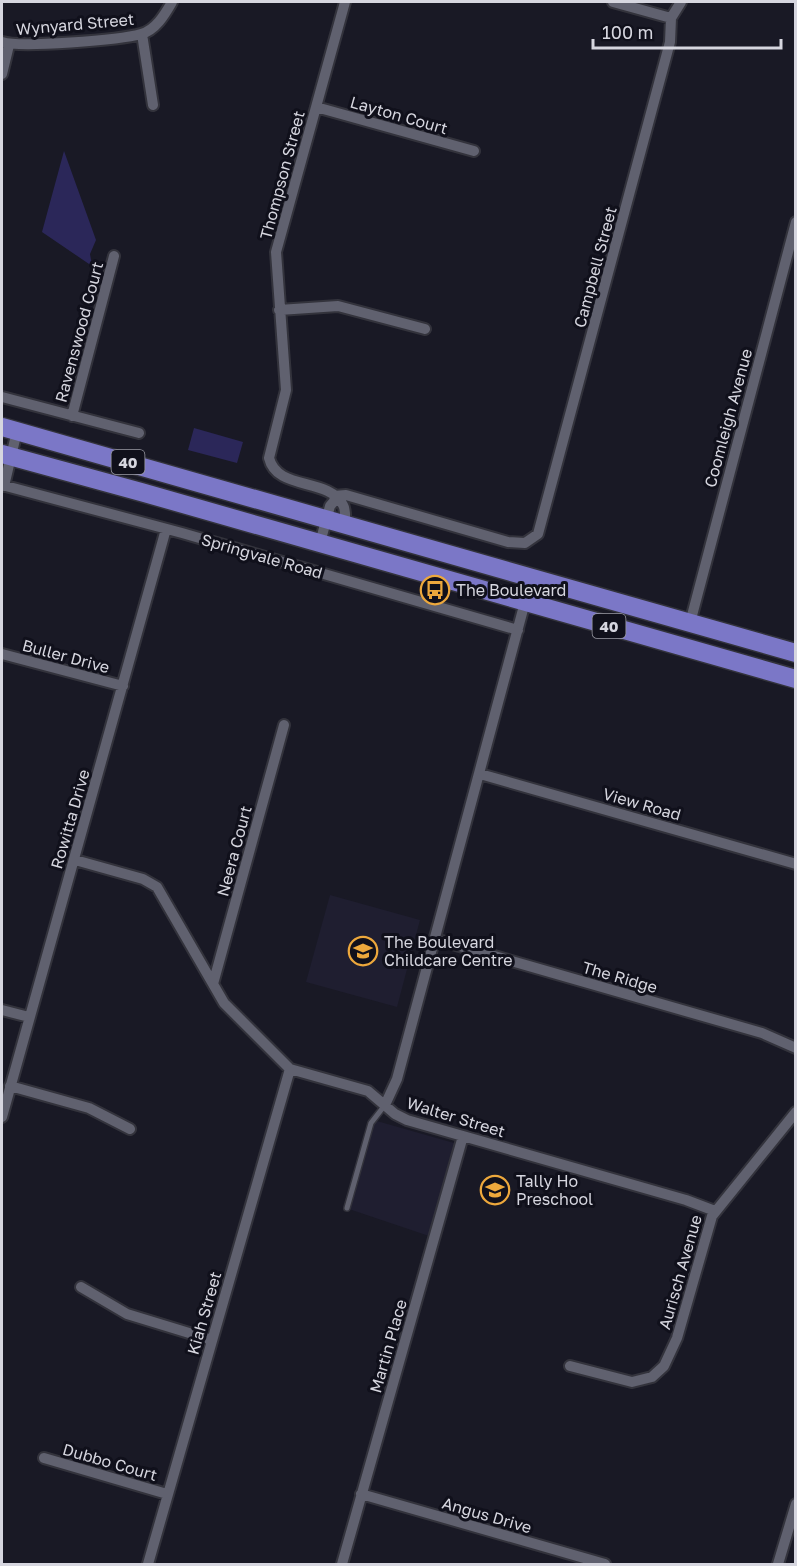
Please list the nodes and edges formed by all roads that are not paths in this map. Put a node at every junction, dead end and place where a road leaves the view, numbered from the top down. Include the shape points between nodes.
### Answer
1 (172, 2) edge
2 (345, 2) edge
3 (613, 2) edge
4 (681, 2) edge
5 (671, 18) junction
6 (142, 34) junction
7 (5, 43) edge
8 (2, 74) edge
9 (153, 105) dead end
10 (316, 107) junction
11 (474, 152) dead end
12 (795, 222) edge
13 (114, 256) dead end
14 (279, 310) junction
15 (425, 329) dead end
16 (2, 397) edge
17 (72, 416) junction
18 (9, 429) edge
19 (139, 433) dead end
20 (7, 456) edge
21 (3, 486) edge
22 (335, 497) junction
23 (326, 519) junction
24 (345, 524) junction
25 (166, 529) junction
26 (320, 543) junction
27 (525, 602) junction
28 (690, 623) junction
29 (518, 630) junction
30 (795, 653) edge
31 (2, 654) edge
32 (795, 679) edge
33 (123, 686) junction
34 (284, 725) dead end
35 (480, 774) junction
36 (75, 860) junction
37 (795, 864) edge
38 (435, 939) junction
39 (213, 984) junction
40 (2, 1010) edge
41 (29, 1017) junction
42 (795, 1048) edge
43 (290, 1069) junction
44 (10, 1086) junction
45 (385, 1105) junction
46 (795, 1112) edge
47 (2, 1117) edge
48 (130, 1129) dead end
49 (463, 1136) junction
50 (347, 1208) dead end
51 (715, 1210) junction
52 (81, 1287) dead end
53 (212, 1340) junction
54 (570, 1366) dead end
55 (44, 1458) dead end
56 (167, 1494) junction
57 (361, 1494) junction
58 (795, 1504) edge
59 (148, 1564) edge
60 (342, 1564) edge
61 (605, 1564) edge
62 (778, 1564) edge

1 - 6 street, Wynyard Street via 164,18
2 - 10 street, Thompson Street
3 - 5 street
4 - 5 street, Campbell Street
5 - 22 street, Campbell Street via 670,42 540,531 520,544 346,495
6 - 7 street, Wynyard Street
6 - 9 street
7 - 8 street
10 - 11 street, Layton Court
10 - 14 street, Thompson Street via 276,252
12 - 28 street, Coomleigh Avenue
13 - 17 street, Ravenswood Court
14 - 15 street via 338,306
14 - 22 street, Thompson Street via 286,390 270,451 271,465 279,475 324,489
16 - 17 street
17 - 19 street
18 - 20 street, Springvale Road
18 - 23 highway, Springvale Road / 40
20 - 21 street, Springvale Road
20 - 26 highway, Springvale Road / 40
21 - 25 street, Springvale Road
22 - 23 street, Springvale Road
22 - 24 street via 343,505
23 - 24 highway, Springvale Road / 40
23 - 26 street, Springvale Road
24 - 28 highway, Springvale Road / 40
25 - 29 street, Springvale Road
25 - 33 street, Rowitta Drive
26 - 27 highway, Springvale Road / 40
27 - 29 street
27 - 32 highway, Springvale Road / 40
28 - 30 highway, Springvale Road / 40
29 - 35 street
31 - 33 street, Buller Drive
33 - 36 street, Rowitta Drive
34 - 39 street, Neera Court
35 - 37 street, View Road
35 - 38 street
36 - 39 street, Walter Street via 143,879 157,887
36 - 41 street, Rowitta Drive
38 - 42 street, The Ridge via 762,1033
38 - 45 street via 397,1079
39 - 43 street, Walter Street via 224,1003
40 - 41 street
41 - 44 street, Rowitta Drive
43 - 45 street, Walter Street via 368,1091
43 - 53 street, Kiah Street
44 - 47 street, Rowitta Drive
44 - 48 street via 90,1108
45 - 49 street, Walter Street via 406,1120
45 - 50 lane via 371,1123
46 - 51 street, Aurisch Avenue
49 - 51 street, Walter Street
49 - 57 street, Martin Place
51 - 54 street, Aurisch Avenue via 672,1353 664,1366 652,1377 632,1383
52 - 53 street via 127,1314
53 - 56 street, Kiah Street
55 - 56 street, Dubbo Court
56 - 59 street, Kiah Street
57 - 60 street, Martin Place
57 - 61 street, Angus Drive
58 - 62 street

